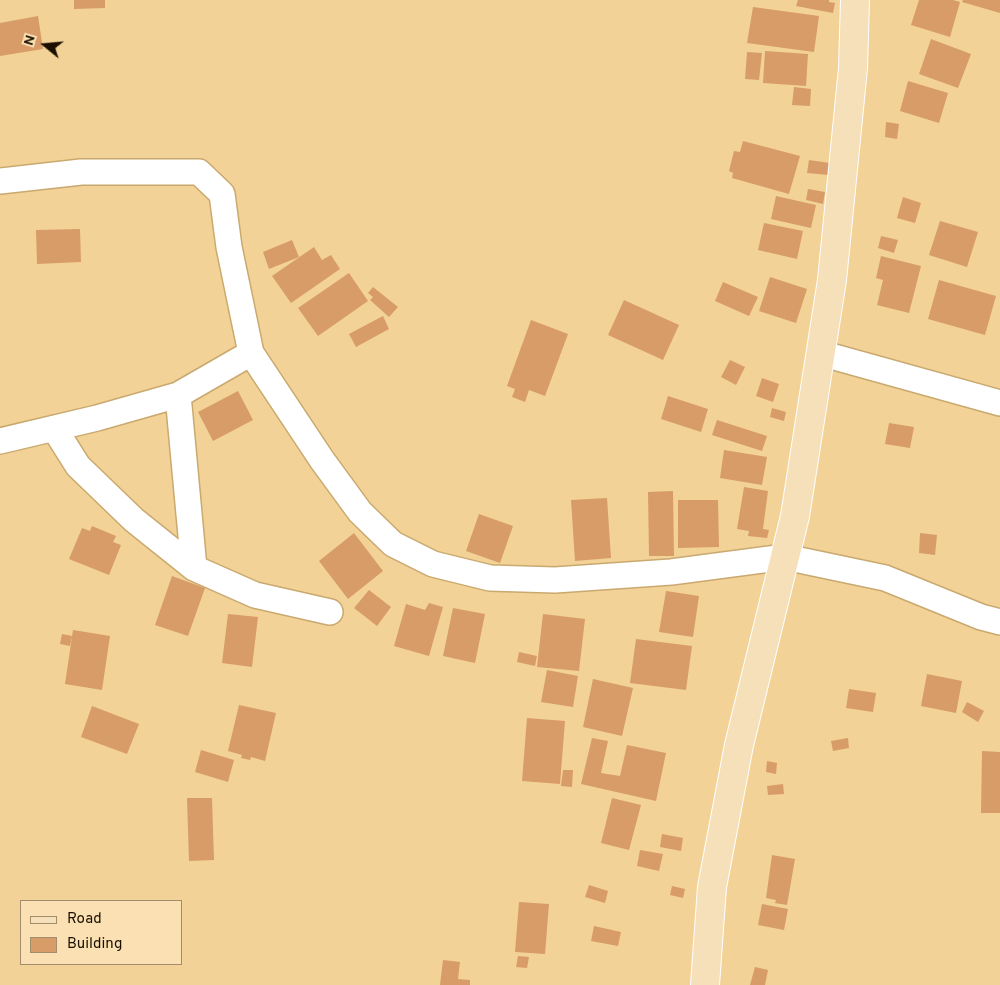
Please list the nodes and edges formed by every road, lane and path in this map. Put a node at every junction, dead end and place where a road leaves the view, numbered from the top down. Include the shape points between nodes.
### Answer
1 (858, 5) edge
2 (0, 180) edge
3 (251, 353) junction
4 (820, 353) junction
5 (178, 395) junction
6 (1000, 403) edge
7 (54, 428) junction
8 (0, 441) edge
9 (785, 557) junction
10 (194, 568) junction
11 (330, 612) dead end
12 (1000, 622) edge
13 (705, 985) edge

1 - 4 main road via 832,280
2 - 3 street via 81,172 199,172 222,194 229,247
3 - 5 street
3 - 9 street via 360,512 393,544 433,564 490,578 554,580 672,572
4 - 6 street
4 - 9 main road
5 - 7 street
5 - 10 street
7 - 8 street
7 - 10 street via 78,466 134,520
9 - 12 street via 885,578
9 - 13 main road via 739,746 712,888
10 - 11 street via 255,595

